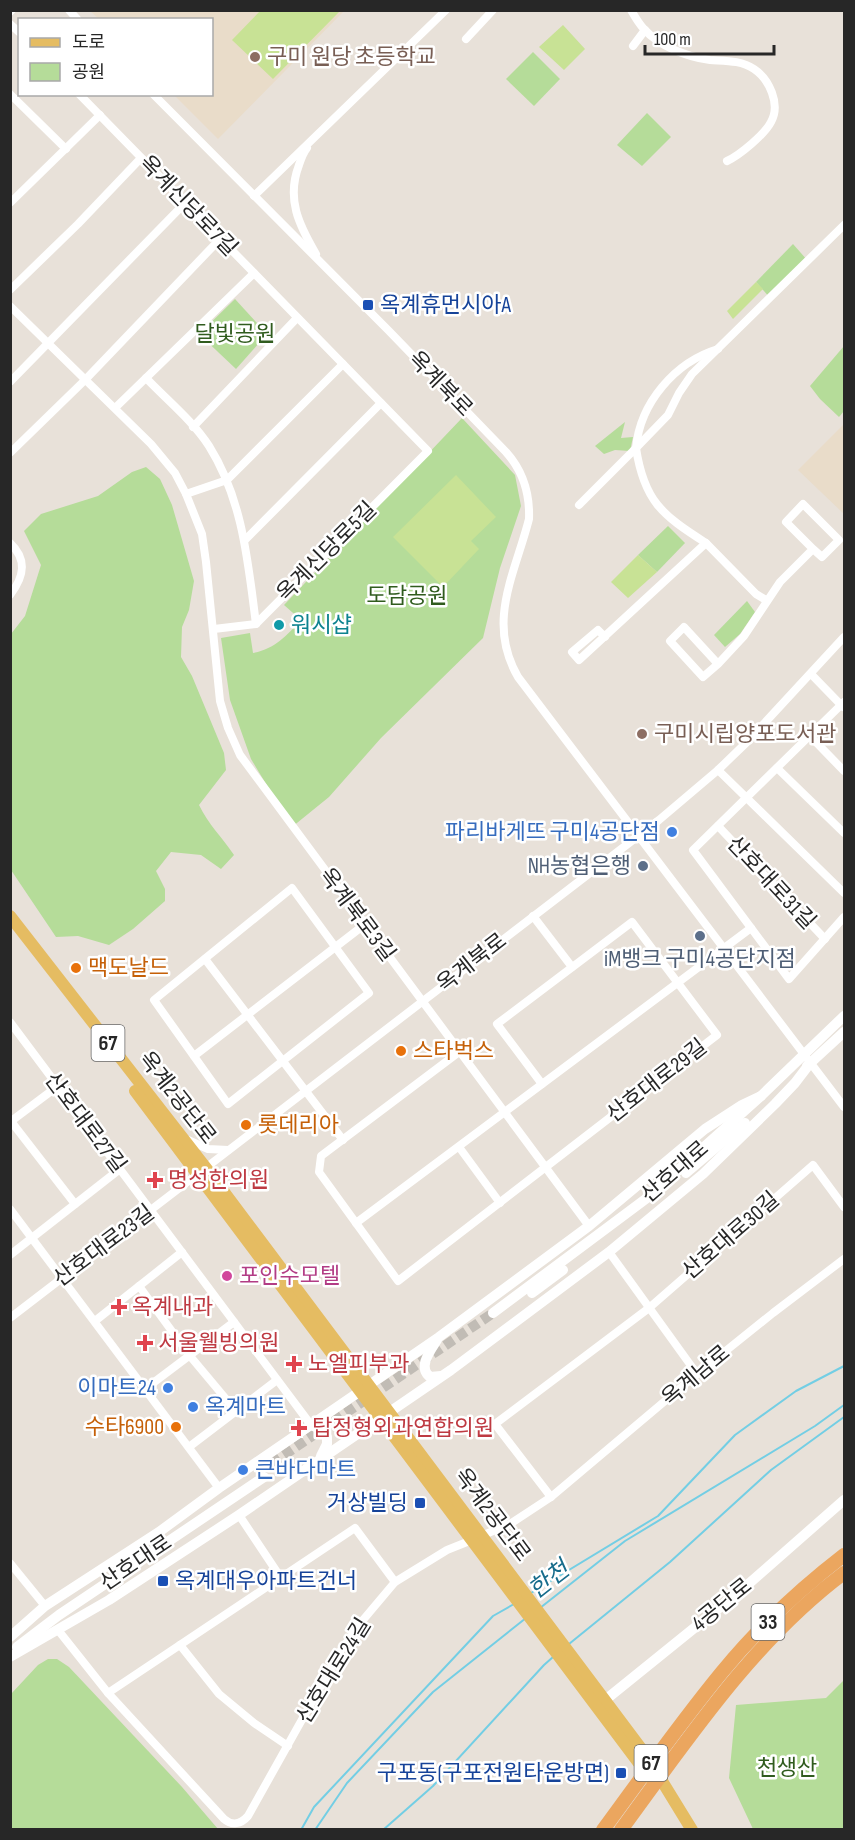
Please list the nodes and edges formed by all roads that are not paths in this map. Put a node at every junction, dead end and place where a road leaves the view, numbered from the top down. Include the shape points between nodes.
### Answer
1 (446, 10) edge
2 (493, 10) edge
3 (631, 10) edge
4 (645, 30) junction
5 (466, 39) dead end
6 (633, 46) dead end
7 (10, 94) edge
8 (82, 96) edge
9 (155, 96) edge
10 (100, 115) junction
11 (317, 135) junction
12 (66, 149) junction
13 (141, 158) junction
14 (727, 161) dead end
15 (254, 196) junction
16 (10, 203) edge
17 (186, 203) junction
18 (844, 225) edge
19 (220, 239) junction
20 (322, 264) junction
21 (254, 273) junction
22 (10, 290) edge
23 (10, 306) edge
24 (297, 318) junction
25 (48, 344) junction
26 (720, 348) junction
27 (342, 364) junction
28 (10, 366) edge
29 (18, 374) junction
30 (146, 378) junction
31 (85, 380) junction
32 (10, 382) edge
33 (381, 403) junction
34 (115, 408) junction
35 (193, 427) junction
36 (636, 448) junction
37 (428, 451) joint
38 (10, 453) edge
39 (227, 480) junction
40 (186, 494) junction
41 (579, 505) dead end
42 (245, 540) junction
43 (10, 543) edge
44 (706, 543) junction
45 (813, 549) junction
46 (10, 595) edge
47 (766, 600) junction
48 (255, 624) junction
49 (214, 629) junction
50 (844, 637) edge
51 (605, 638) dead end
52 (718, 664) junction
53 (811, 674) junction
54 (843, 705) edge
55 (810, 736) junction
56 (777, 768) junction
57 (718, 770) junction
58 (844, 771) edge
59 (747, 797) junction
60 (718, 826) junction
61 (844, 833) edge
62 (639, 835) junction
63 (844, 893) edge
64 (10, 916) edge
65 (533, 916) junction
66 (844, 917) edge
67 (364, 925) junction
68 (751, 928) junction
69 (10, 929) edge
70 (825, 939) junction
71 (335, 947) junction
72 (724, 948) junction
73 (205, 959) junction
74 (572, 967) junction
75 (678, 983) junction
76 (422, 1002) junction
77 (247, 1015) junction
78 (844, 1016) edge
79 (10, 1022) edge
80 (844, 1032) edge
81 (459, 1052) junction
82 (194, 1056) junction
83 (808, 1059) junction
84 (282, 1061) junction
85 (542, 1084) junction
86 (58, 1086) junction
87 (306, 1092) junction
88 (761, 1096) junction
89 (844, 1107) edge
90 (504, 1112) junction
91 (11, 1121) edge
92 (179, 1135) junction
93 (343, 1140) junction
94 (459, 1146) junction
95 (229, 1150) junction
96 (545, 1168) junction
97 (120, 1169) junction
98 (202, 1172) junction
99 (500, 1203) junction
100 (75, 1204) junction
101 (844, 1207) edge
102 (10, 1209) edge
103 (151, 1211) junction
104 (356, 1223) junction
105 (589, 1226) junction
106 (32, 1238) junction
107 (182, 1252) junction
108 (609, 1252) junction
109 (10, 1255) edge
110 (844, 1259) edge
111 (62, 1278) junction
112 (139, 1286) junction
113 (649, 1308) junction
114 (10, 1318) edge
115 (95, 1321) junction
116 (234, 1322) junction
117 (439, 1337) junction
118 (190, 1356) junction
119 (697, 1374) junction
120 (444, 1375) junction
121 (277, 1380) junction
122 (364, 1388) junction
123 (146, 1389) junction
124 (236, 1411) junction
125 (385, 1416) junction
126 (311, 1425) junction
127 (189, 1448) junction
128 (317, 1460) junction
129 (219, 1488) junction
130 (551, 1497) junction
131 (844, 1500) edge
132 (239, 1515) junction
133 (476, 1538) junction
134 (844, 1555) edge
135 (10, 1563) edge
136 (844, 1573) edge
137 (281, 1578) junction
138 (395, 1582) junction
139 (45, 1606) junction
140 (58, 1630) junction
141 (10, 1637) edge
142 (10, 1644) edge
143 (180, 1645) junction
144 (10, 1655) edge
145 (108, 1693) junction
146 (707, 1702) junction
147 (600, 1704) junction
148 (288, 1746) junction
149 (603, 1830) edge
150 (621, 1830) edge
151 (683, 1830) edge
152 (692, 1830) edge

1 - 11 street
2 - 5 street
3 - 4 street
4 - 6 street
4 - 14 street via 685,54 739,62 753,68 770,87 772,121 742,153
7 - 12 street
8 - 10 street, 옥계신당로7길
9 - 15 street, 옥계북로
10 - 12 street
10 - 13 street, 옥계신당로7길
11 - 15 street
11 - 20 street via 304,152 292,194 300,227
12 - 16 street
13 - 17 street, 옥계신당로7길
13 - 22 street
15 - 20 street, 옥계북로
17 - 19 street, 옥계신당로7길
17 - 25 street
18 - 26 street
19 - 21 street, 옥계신당로7길
19 - 31 street
20 - 62 street, 옥계북로 via 518,467 529,513 504,607 506,651 518,677
21 - 24 street, 옥계신당로7길
21 - 30 street
23 - 25 street
24 - 27 street, 옥계신당로7길
24 - 35 street
25 - 29 street
25 - 31 street
26 - 36 street via 692,374 668,415
26 - 36 street via 689,361 658,393 643,417
27 - 33 street, 옥계신당로7길
27 - 39 street
28 - 29 street
29 - 32 street
30 - 34 street
30 - 35 street
31 - 34 street
31 - 38 street
33 - 37 street, 옥계신당로7길
33 - 42 street
34 - 40 street via 165,460
35 - 39 street via 209,446
36 - 41 street
36 - 44 street via 644,480 658,508
37 - 48 street, 옥계신당로5길
39 - 40 street
39 - 42 street
40 - 49 street via 202,534
42 - 48 street
43 - 46 street via 23,566 22,577
44 - 47 street
44 - 51 street
45 - 45 street via 786,522 803,504 839,540 822,557
45 - 47 street
47 - 52 street via 744,636
48 - 49 street
49 - 67 street, 옥계북로3길 via 217,681 228,728 240,755
50 - 53 street, 옥계북로
52 - 52 street via 703,677 670,640 684,627
53 - 54 street
53 - 57 street, 옥계북로
54 - 55 street
55 - 56 street
55 - 58 street
56 - 59 street
56 - 61 street
57 - 59 street
57 - 62 street, 옥계북로
59 - 60 street
59 - 63 street, 산호대로31길
60 - 68 street, 산호대로31길 via 693,850
60 - 70 street, 산호대로31길
62 - 65 street, 옥계북로
62 - 72 street
64 - 92 main road, 옥계2공단로 / 67
65 - 74 street
65 - 76 street, 옥계북로
66 - 70 street, 산호대로31길
67 - 71 street
67 - 76 street, 옥계북로3길
68 - 70 street, 산호대로31길 via 789,979
68 - 72 street, 산호대로31길
69 - 98 main road, 옥계2공단로 / 67
71 - 73 street via 292,888
71 - 77 street
71 - 84 street via 369,993
72 - 75 street, 산호대로31길
72 - 83 street
73 - 77 street
73 - 82 street via 154,1000
74 - 75 street, 산호대로29길 via 632,922
74 - 85 street, 산호대로29길 via 497,1024
75 - 85 street
75 - 96 street, 산호대로29길 via 717,1035
76 - 81 street
76 - 87 street, 옥계북로
77 - 82 street
77 - 84 street
78 - 83 street, 산호대로
79 - 86 street, 산호대로27길
80 - 83 street, 산호대로
81 - 90 street
81 - 93 street, 산호대로29길
82 - 84 street via 228,1104
83 - 88 street, 산호대로
83 - 88 street, 산호대로 via 756,1113 680,1178 557,1275 495,1315 646,1198
83 - 89 street
83 - 108 street via 795,1083 703,1174
84 - 87 street
85 - 90 street
86 - 91 street
86 - 97 street, 산호대로27길
87 - 93 street
87 - 95 street, 옥계북로
88 - 105 street via 705,1129
90 - 94 street
90 - 96 street
91 - 100 street
92 - 95 street via 208,1149
92 - 98 main road, 옥계2공단로 / 67
93 - 104 street, 산호대로29길 via 321,1156 319,1172
94 - 99 street
94 - 104 street
95 - 98 street, 옥계북로
96 - 99 street, 산호대로29길
96 - 105 street
97 - 100 street
97 - 103 street, 산호대로27길
98 - 103 street, 산호대로23길
98 - 122 main road, 옥계2공단로 / 67
99 - 104 street, 산호대로29길 via 398,1281
100 - 106 street
101 - 113 street, 산호대로30길 via 813,1165
102 - 106 street
103 - 107 street, 산호대로27길
103 - 111 street, 산호대로23길
105 - 117 street
106 - 109 street
106 - 111 street
107 - 112 street
107 - 116 street, 산호대로27길
108 - 113 street
108 - 120 street
110 - 119 street, 옥계남로
111 - 114 street, 산호대로23길
111 - 115 street
112 - 115 street
112 - 118 street
113 - 119 street
113 - 130 street, 산호대로30길 via 495,1424
115 - 123 street
116 - 118 street
116 - 121 street, 산호대로27길
117 - 120 street via 424,1369 430,1377
117 - 122 street
118 - 123 street
118 - 124 street
119 - 130 street, 옥계남로
120 - 125 street
121 - 124 street
121 - 126 street, 산호대로27길
122 - 125 main road, 옥계2공단로 / 67
122 - 126 street
123 - 127 street
124 - 127 street
125 - 128 street
125 - 133 main road, 옥계2공단로 / 67
126 - 128 street via 327,1437
126 - 129 street
127 - 129 street
128 - 132 street
129 - 139 street
130 - 133 street, 옥계남로 via 510,1524
131 - 147 street, 4공단로 via 745,1587
132 - 137 street
132 - 140 street
133 - 138 street, 산호대로24길 via 447,1550
133 - 147 main road, 옥계2공단로 / 67
134 - 146 highway, 33 via 784,1606 723,1670
135 - 139 street
136 - 146 highway, 33 via 800,1609
137 - 138 street via 355,1528
137 - 143 street
138 - 148 street, 산호대로24길 via 341,1650
139 - 141 street
140 - 144 street
140 - 145 street, 산호대로24길
142 - 144 street, 산호대로 via 57,1608 262,1475 36,1631
143 - 145 street
143 - 148 street, 산호대로24길 via 219,1694
145 - 148 street, 산호대로24길 via 228,1822 241,1822 248,1816
146 - 149 highway, 33
146 - 150 highway, 33
147 - 151 main road, 옥계2공단로 / 67
147 - 152 main road, 옥계2공단로 / 67 via 657,1770

